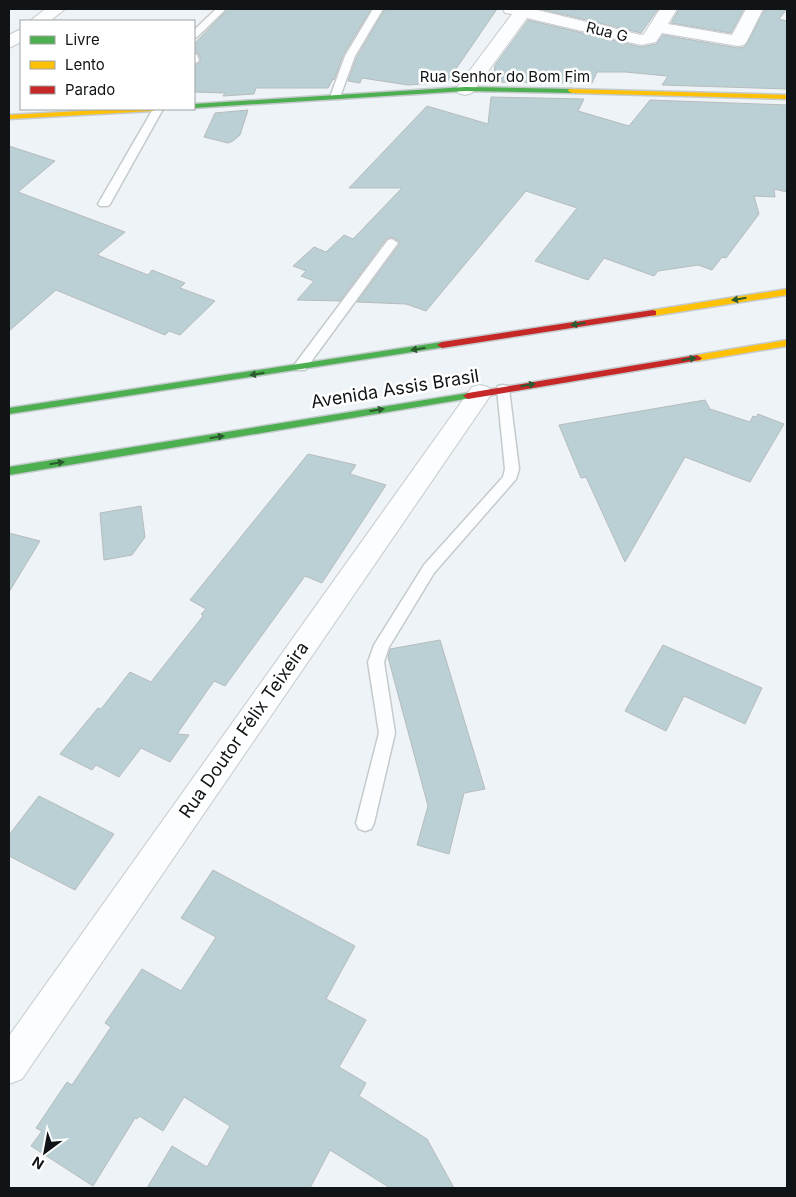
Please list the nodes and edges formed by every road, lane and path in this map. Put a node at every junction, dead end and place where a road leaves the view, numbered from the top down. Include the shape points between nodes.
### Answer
1 (56, 9) edge
2 (221, 9) edge
3 (378, 9) edge
4 (668, 9) edge
5 (754, 9) edge
6 (519, 10) edge
7 (40, 20) edge
8 (195, 33) edge
9 (650, 33) junction
10 (465, 89) junction
11 (335, 97) junction
12 (787, 97) edge
13 (195, 106) edge
14 (135, 110) edge
15 (157, 110) edge
16 (9, 117) edge
17 (104, 204) dead end
18 (392, 243) dead end
19 (787, 292) edge
20 (787, 344) edge
21 (300, 367) junction
22 (492, 391) junction
23 (9, 411) edge
24 (9, 471) edge
25 (366, 823) dead end
26 (9, 1066) edge

1 - 7 street
2 - 8 lane
3 - 11 lane via 350,56
4 - 9 street
5 - 9 street, Rua G via 738,41
6 - 9 street, Rua G
6 - 10 street
10 - 11 main road, Rua Senhor do Bom Fim
10 - 12 main road, Rua Senhor do Bom Fim
11 - 13 main road, Rua Senhor do Bom Fim
14 - 16 main road
15 - 17 lane
18 - 21 lane
19 -> 21 main road, Avenida Assis Brasil
22 -> 20 main road, Avenida Assis Brasil
21 -> 23 main road, Avenida Assis Brasil
24 -> 22 main road, Avenida Assis Brasil
22 - 25 lane via 512,469 509,479 428,569 382,645 376,662 387,733
22 - 26 street, Rua Doutor Félix Teixeira

